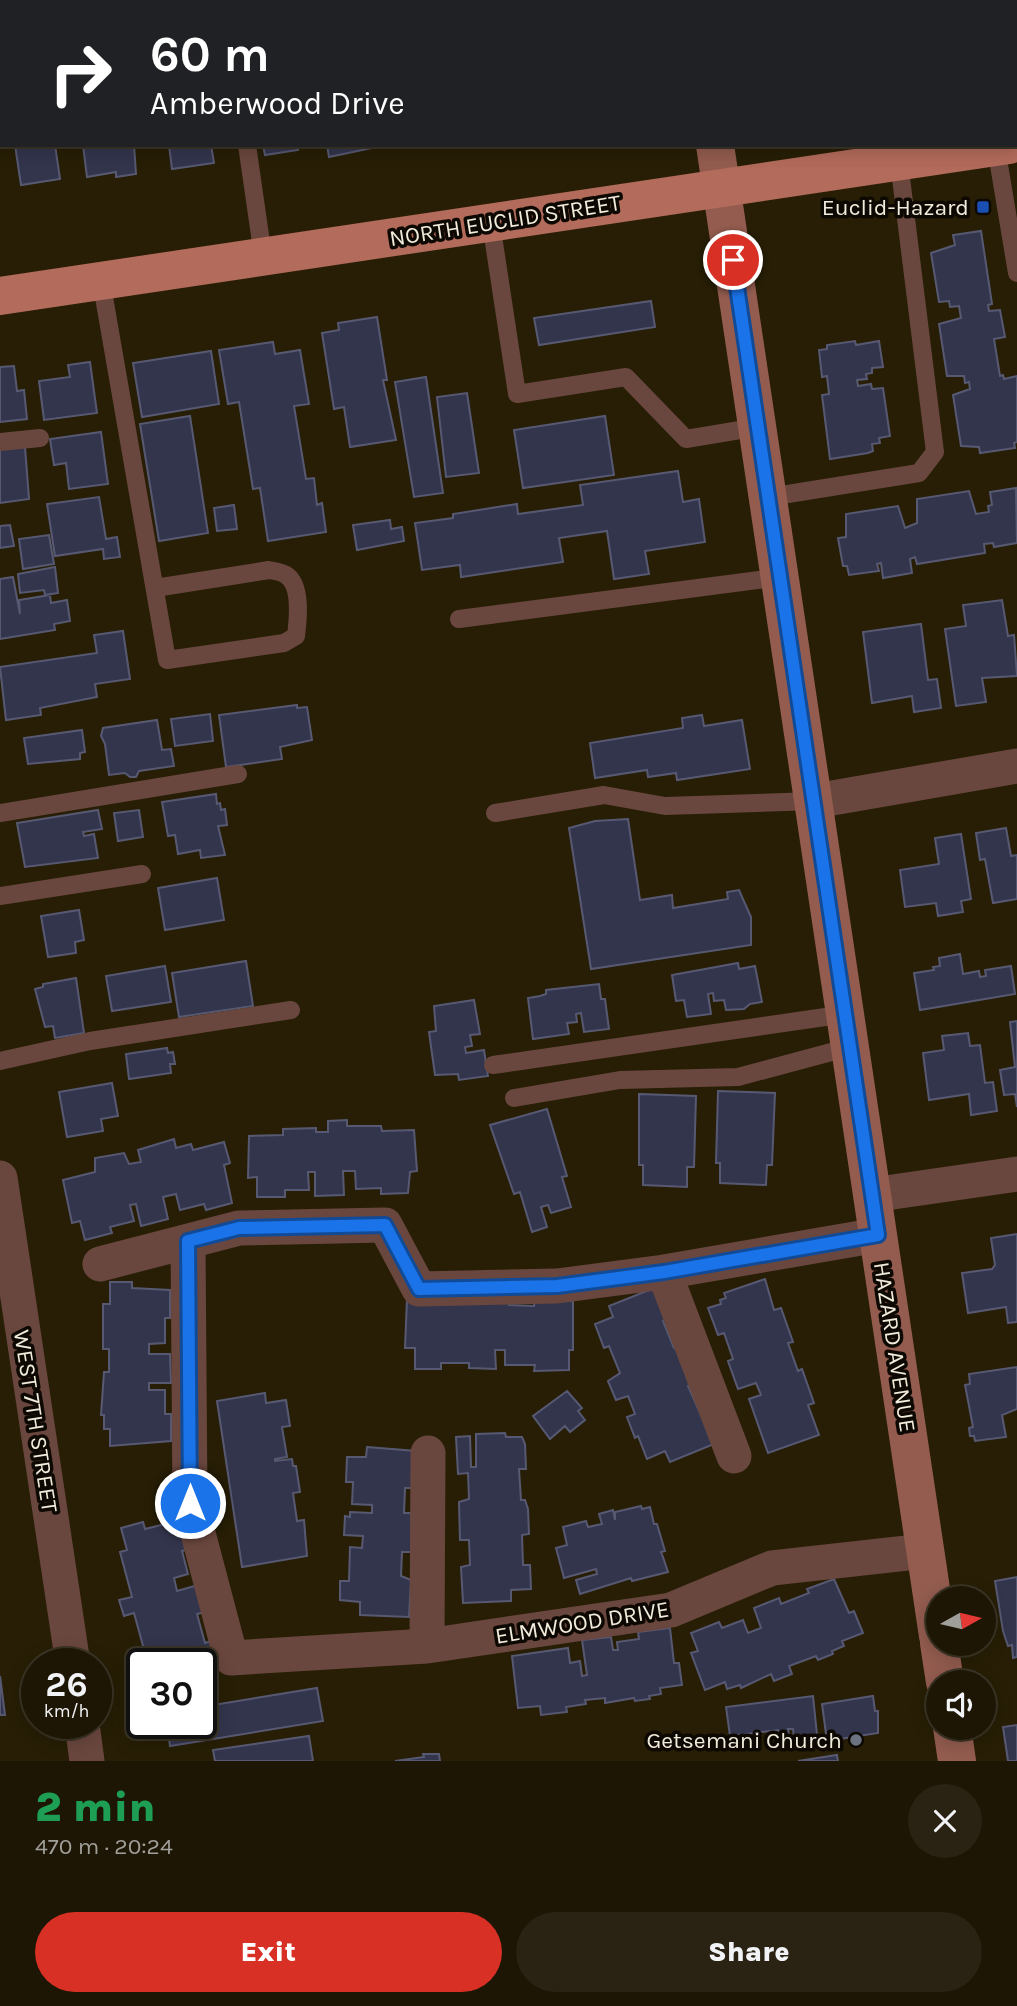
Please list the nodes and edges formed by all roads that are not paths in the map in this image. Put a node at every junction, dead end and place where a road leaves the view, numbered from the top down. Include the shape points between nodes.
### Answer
1 (247, 147) edge
2 (715, 147) edge
3 (997, 147) edge
4 (1010, 147) edge
5 (899, 162) junction
6 (722, 188) junction
7 (491, 222) junction
8 (263, 256) junction
9 (1017, 273) edge
10 (101, 281) junction
11 (0, 296) edge
12 (758, 427) junction
13 (40, 438) dead end
14 (0, 442) edge
15 (769, 497) junction
16 (781, 577) junction
17 (155, 588) junction
18 (459, 619) dead end
19 (1017, 766) edge
20 (238, 774) dead end
21 (815, 801) junction
22 (0, 813) edge
23 (495, 813) dead end
24 (142, 874) dead end
25 (0, 896) edge
26 (291, 1010) dead end
27 (848, 1030) junction
28 (0, 1061) edge
29 (493, 1065) dead end
30 (514, 1098) dead end
31 (1017, 1174) edge
32 (0, 1178) edge
33 (872, 1195) junction
34 (878, 1235) junction
35 (188, 1241) junction
36 (100, 1264) dead end
37 (664, 1272) junction
38 (428, 1453) dead end
39 (734, 1456) dead end
40 (925, 1551) junction
41 (930, 1586) edge
42 (427, 1646) junction
43 (71, 1648) edge
44 (84, 1739) edge
45 (954, 1740) edge
46 (87, 1761) edge
47 (957, 1761) edge

1 - 8 lane
2 - 6 street, HAZARD AVENUE
3 - 5 main road, NORTH EUCLID STREET
4 - 9 lane
5 - 6 main road, NORTH EUCLID STREET
5 - 15 lane via 935,452 919,473
6 - 7 main road, NORTH EUCLID STREET
6 - 12 street, HAZARD AVENUE
7 - 8 main road, NORTH EUCLID STREET
7 - 12 lane via 517,394 626,377 686,439
8 - 10 main road, NORTH EUCLID STREET
10 - 11 main road, NORTH EUCLID STREET
10 - 17 lane
12 - 15 street, HAZARD AVENUE
13 - 14 lane
15 - 16 street, HAZARD AVENUE
16 - 18 lane
16 - 21 street, HAZARD AVENUE
17 - 17 lane via 167,660 284,643 296,636 299,613 292,581 286,575 269,570
19 - 21 street
20 - 22 lane
21 - 23 lane via 665,806 604,795
21 - 27 street, HAZARD AVENUE
24 - 25 lane
26 - 28 lane via 90,1041
27 - 29 lane
27 - 30 lane via 738,1077 620,1080
27 - 33 street, HAZARD AVENUE
31 - 33 street
32 - 43 street, WEST 7TH STREET
33 - 34 street, HAZARD AVENUE
34 - 37 street
34 - 40 street, HAZARD AVENUE
35 - 36 street
35 - 37 street via 239,1228 385,1225 419,1289 557,1286
35 - 42 street, ELMWOOD DRIVE via 190,1503 230,1658
37 - 39 street
38 - 42 street
40 - 41 street, HAZARD AVENUE
40 - 42 street, ELMWOOD DRIVE via 772,1568 671,1610
44 - 46 street
45 - 47 street

